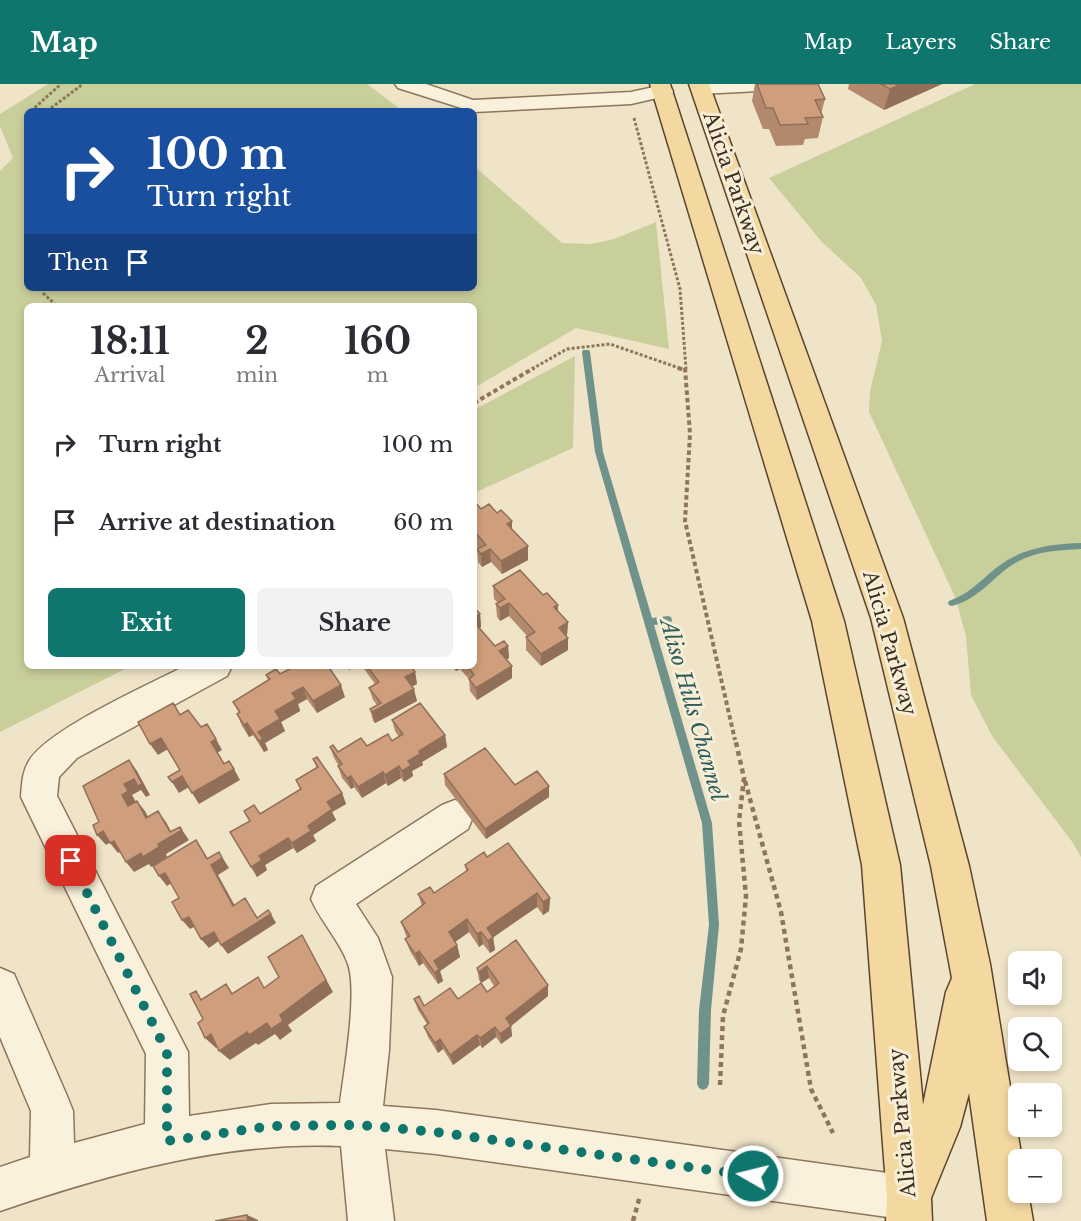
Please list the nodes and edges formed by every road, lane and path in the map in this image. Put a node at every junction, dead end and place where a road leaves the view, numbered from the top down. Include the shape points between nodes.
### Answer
1 (61, 84) edge
2 (83, 84) edge
3 (405, 84) edge
4 (625, 84) edge
5 (780, 84) edge
6 (700, 86) edge
7 (662, 87) edge
8 (470, 98) edge
9 (34, 108) edge
10 (51, 108) edge
11 (632, 113) dead end
12 (46, 291) edge
13 (54, 303) edge
14 (684, 370) junction
15 (477, 401) edge
16 (209, 669) edge
17 (744, 778) junction
18 (454, 818) dead end
19 (970, 964) junction
20 (0, 988) edge
21 (720, 1085) dead end
22 (359, 1125) junction
23 (833, 1133) dead end
24 (167, 1141) junction
25 (52, 1171) junction
26 (0, 1190) edge
27 (914, 1213) edge
28 (371, 1221) edge
29 (1010, 1221) edge

1 - 9 path
2 - 10 path
3 - 8 street
4 - 7 street
4 - 8 street
5 - 6 street
6 - 7 main road
6 - 19 main road, Alicia Parkway via 887,618 950,866
7 - 8 street via 631,98
7 - 27 main road, Alicia Parkway via 828,621 881,865
11 - 14 path via 680,289
12 - 13 path
14 - 15 path via 610,344 567,349
14 - 17 path via 690,434 685,521
16 - 24 street via 65,747 42,771 39,797 167,1052
17 - 21 path via 739,821 746,896 741,949 723,1016
17 - 23 path via 781,912 811,1089
18 - 22 street via 330,899 364,952 372,977
19 - 27 main road via 950,1088
19 - 29 main road, Alicia Parkway
20 - 25 street via 52,1111
22 - 24 street via 272,1126
22 - 27 street via 447,1134
22 - 28 street
24 - 25 street
25 - 26 street

